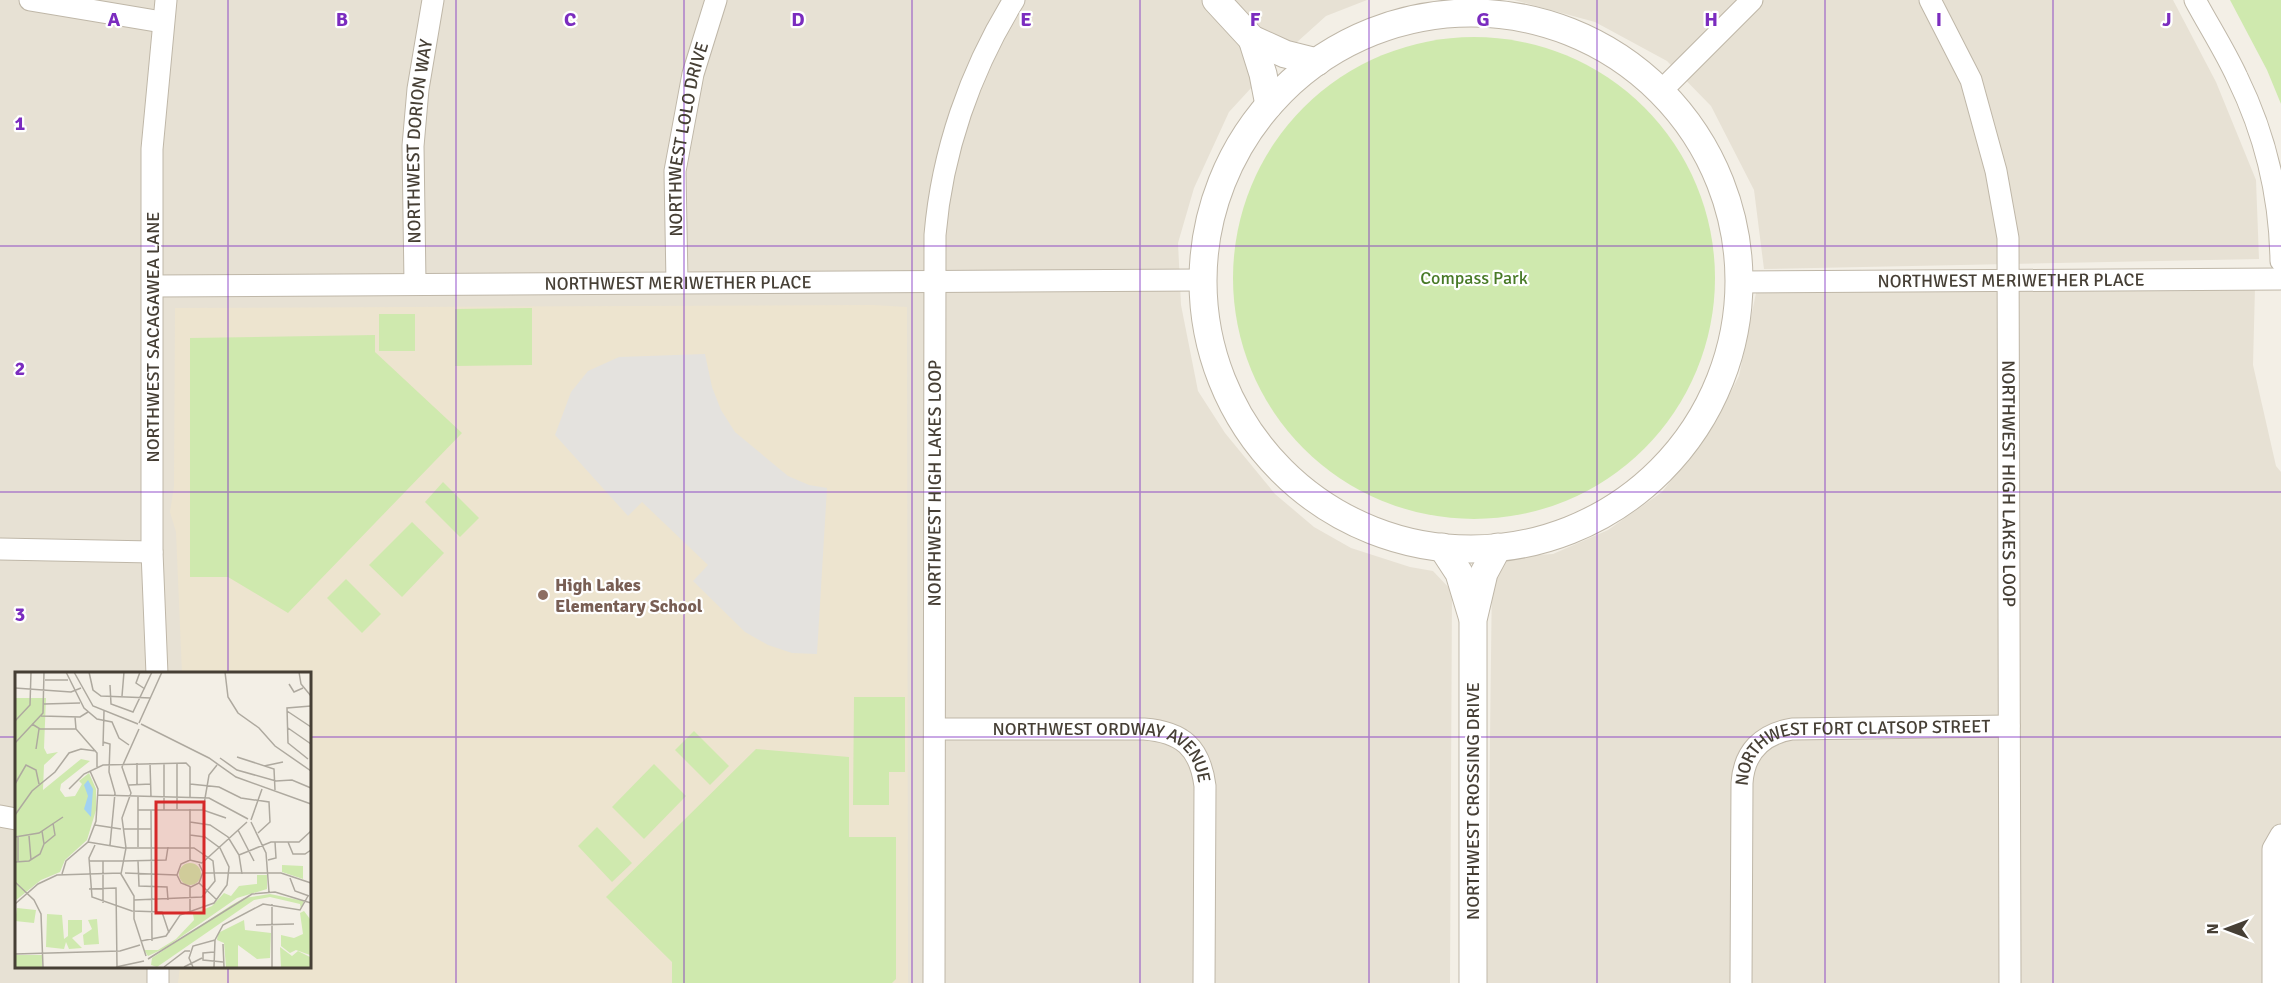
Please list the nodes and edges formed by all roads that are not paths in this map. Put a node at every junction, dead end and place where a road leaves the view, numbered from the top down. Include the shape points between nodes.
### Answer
1 (30, 0) edge
2 (166, 0) edge
3 (433, 0) edge
4 (716, 0) edge
5 (1014, 0) edge
6 (1216, 0) edge
7 (1752, 0) edge
8 (1930, 0) edge
9 (2195, 0) edge
10 (1469, 6) edge
11 (162, 22) junction
12 (1252, 39) junction
13 (1317, 62) junction
14 (1662, 90) junction
15 (1269, 105) junction
16 (2281, 261) edge
17 (2281, 279) edge
18 (1201, 280) junction
19 (934, 281) junction
20 (2009, 281) junction
21 (676, 282) junction
22 (1739, 282) junction
23 (415, 283) junction
24 (154, 286) junction
25 (1442, 547) junction
26 (1498, 547) junction
27 (0, 549) edge
28 (152, 552) junction
29 (1473, 620) junction
30 (157, 672) edge
31 (2009, 726) junction
32 (936, 729) junction
33 (0, 816) edge
34 (15, 819) edge
35 (2281, 835) edge
36 (934, 983) edge
37 (1204, 983) edge
38 (1473, 983) edge
39 (1741, 983) edge
40 (2010, 983) edge
41 (2273, 983) edge

1 - 11 street
2 - 11 street, NORTHWEST SACAGAWEA LANE
3 - 23 street, NORTHWEST DORION WAY via 413,146
4 - 21 street, NORTHWEST LOLO DRIVE via 693,74 675,171
5 - 19 street, NORTHWEST HIGH LAKES LOOP via 981,60 950,146 937,219
6 - 12 street
7 - 14 street
8 - 20 street, NORTHWEST HIGH LAKES LOOP via 1953,40 1974,91 1996,171 2005,220
9 - 16 street via 2237,77 2254,118 2276,198
10 - 13 street via 1396,21 1358,36
10 - 14 street via 1586,40
11 - 24 street, NORTHWEST SACAGAWEA LANE via 152,148
12 - 13 street via 1285,54
12 - 15 street
13 - 15 street
14 - 22 street via 1715,169 1734,233
15 - 18 street via 1241,141 1222,179 1207,231
17 - 20 street, NORTHWEST MERIWETHER PLACE
18 - 19 street, NORTHWEST MERIWETHER PLACE
18 - 25 street via 1218,370 1246,426 1284,475 1307,495 1370,528 1396,538
19 - 21 street, NORTHWEST MERIWETHER PLACE
19 - 32 street, NORTHWEST HIGH LAKES LOOP
20 - 22 street, NORTHWEST MERIWETHER PLACE
20 - 31 street, NORTHWEST HIGH LAKES LOOP
21 - 23 street, NORTHWEST MERIWETHER PLACE
22 - 26 street via 1735,336 1713,402 1675,461 1649,487 1599,519 1542,539
23 - 24 street, NORTHWEST MERIWETHER PLACE
24 - 28 street, NORTHWEST SACAGAWEA LANE
25 - 26 street
25 - 29 street, NORTHWEST CROSSING DRIVE via 1459,573
26 - 29 street, NORTHWEST CROSSING DRIVE via 1484,573
27 - 28 street
28 - 30 street, NORTHWEST SACAGAWEA LANE
29 - 38 street, NORTHWEST CROSSING DRIVE
31 - 39 street, NORTHWEST FORT CLATSOP STREET via 1792,729 1774,733 1758,743 1746,761 1742,783
31 - 40 street, NORTHWEST HIGH LAKES LOOP
32 - 36 street, NORTHWEST HIGH LAKES LOOP
32 - 37 street, NORTHWEST ORDWAY AVENUE via 1138,729 1165,731 1183,740 1198,760 1205,786
33 - 34 street
35 - 41 street via 2273,849

